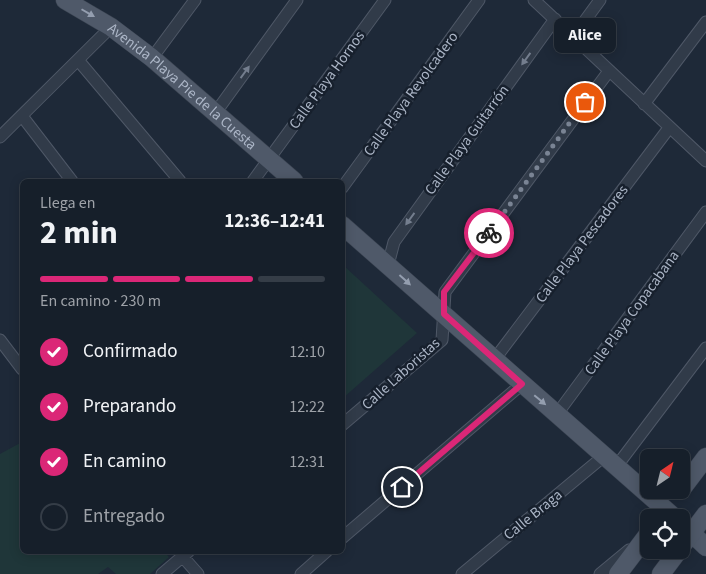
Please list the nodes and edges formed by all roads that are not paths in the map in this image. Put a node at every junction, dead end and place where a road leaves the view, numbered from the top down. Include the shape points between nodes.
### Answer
1 (65, 0) edge
2 (194, 0) edge
3 (297, 0) edge
4 (385, 0) edge
5 (479, 0) edge
6 (534, 0) edge
7 (600, 0) edge
8 (554, 19) junction
9 (706, 22) edge
10 (111, 27) junction
11 (573, 36) junction
12 (152, 58) junction
13 (78, 60) junction
14 (609, 71) junction
15 (644, 104) junction
16 (216, 112) junction
17 (22, 116) junction
18 (669, 128) junction
19 (0, 137) edge
20 (270, 160) junction
21 (706, 161) edge
22 (70, 179) edge
23 (178, 179) edge
24 (255, 179) edge
25 (292, 179) edge
26 (345, 184) edge
27 (706, 212) edge
28 (345, 228) edge
29 (388, 265) junction
30 (444, 314) junction
31 (0, 340) edge
32 (706, 348) edge
33 (494, 360) junction
34 (20, 366) edge
35 (522, 384) junction
36 (557, 414) junction
37 (345, 422) edge
38 (706, 457) edge
39 (610, 462) junction
40 (690, 478) edge
41 (661, 509) edge
42 (706, 514) edge
43 (690, 529) edge
44 (345, 535) edge
45 (690, 537) edge
46 (640, 541) edge
47 (640, 544) edge
48 (706, 547) edge
49 (186, 554) edge
50 (323, 554) edge
51 (672, 559) edge
52 (162, 574) edge
53 (198, 574) edge
54 (300, 574) edge
55 (462, 574) edge
56 (600, 574) edge
57 (618, 574) edge
58 (661, 574) edge

1 -> 10 main road, Avenida Playa Pie de la Cuesta
2 - 12 street
16 -> 3 street
4 - 20 street, Calle Playa Hornos
5 - 26 street, Calle Playa Revolcadero
6 - 8 street
7 - 11 street
8 - 11 street
8 -> 29 street, Calle Playa Guitarrón via 394,242
9 - 15 street
10 - 12 main road, Avenida Playa Pie de la Cuesta
10 - 13 street
11 - 14 street
12 - 16 main road, Avenida Playa Pie de la Cuesta
13 - 17 street
13 - 23 street
14 - 15 street
14 - 30 street, Calle Laboristas via 444,292
15 - 18 street
16 - 20 main road, Avenida Playa Pie de la Cuesta
17 - 19 street
17 - 22 street
18 - 21 street
18 - 33 street, Calle Playa Pescadores
20 - 24 street, Calle Playa Hornos
20 - 25 main road, Avenida Playa Pie de la Cuesta
27 - 36 street, Calle Playa Copacabana
28 - 29 main road
29 -> 30 main road
30 - 33 main road
30 - 37 street, Calle Laboristas via 442,340
31 - 34 street
32 - 39 street, Calle Braga
33 - 35 main road
35 -> 36 main road
35 - 44 street
36 - 39 main road
38 - 40 main road
39 - 41 main road
39 - 55 street, Calle Braga
42 - 43 main road
45 - 48 main road
46 - 56 street
47 - 57 main road
49 - 52 street
49 - 53 street
50 - 54 street
51 - 58 main road

